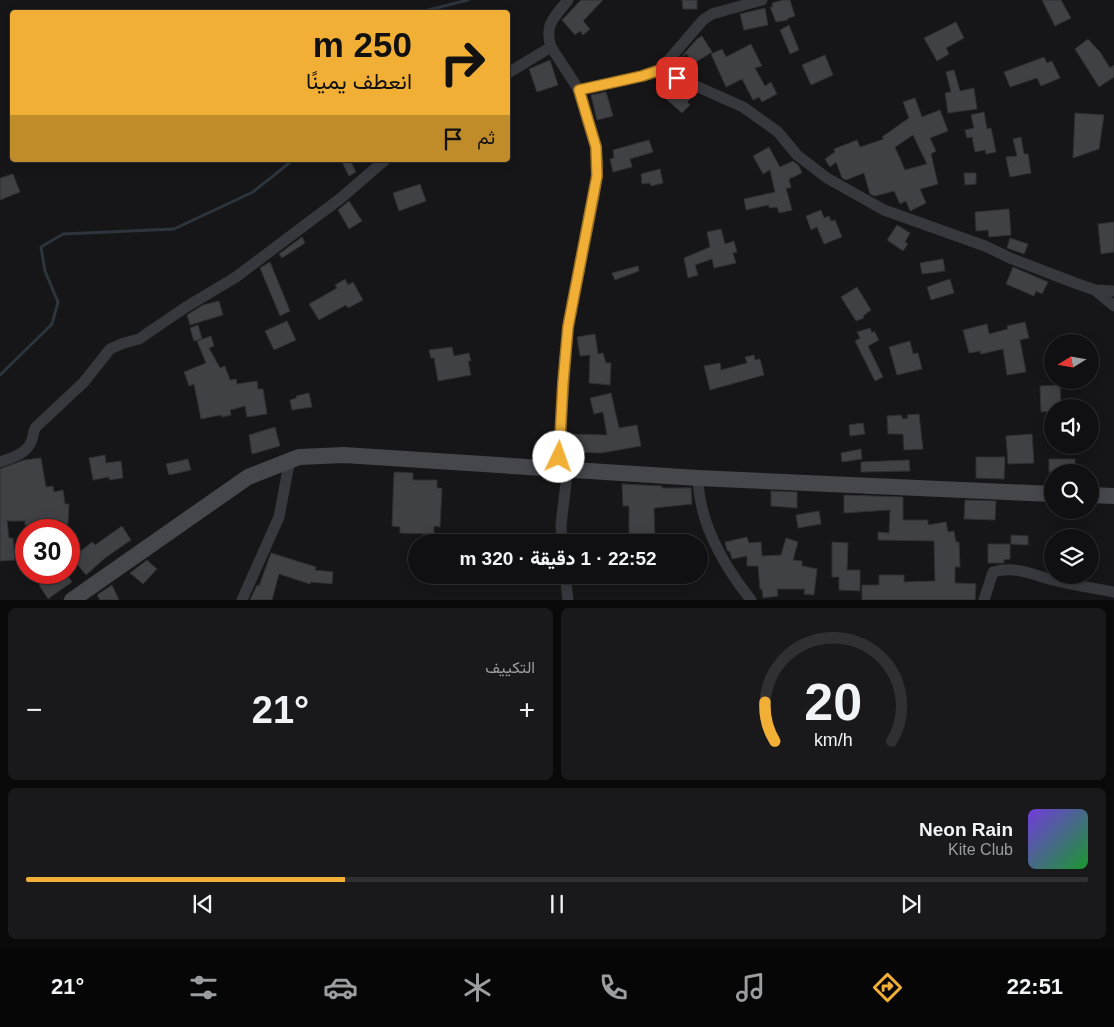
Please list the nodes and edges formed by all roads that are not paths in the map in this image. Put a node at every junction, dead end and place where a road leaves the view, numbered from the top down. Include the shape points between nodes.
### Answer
1 (568, 0) edge
2 (762, 0) edge
3 (551, 47) junction
4 (660, 70) junction
5 (510, 72) edge
6 (579, 90) junction
7 (383, 162) edge
8 (1095, 290) junction
9 (1114, 291) edge
10 (1114, 306) edge
11 (290, 459) junction
12 (0, 462) edge
13 (562, 468) junction
14 (698, 478) junction
15 (1044, 494) edge
16 (1099, 495) edge
17 (1114, 496) edge
18 (562, 534) edge
19 (566, 584) edge
20 (1114, 592) edge
21 (72, 600) edge
22 (242, 600) edge
23 (568, 600) edge
24 (751, 600) edge
25 (984, 600) edge

1 - 3 street via 548,26
2 - 4 street via 712,14 703,20
3 - 5 street
3 - 6 street
4 - 6 street
4 - 8 street via 743,108 778,132 797,154 827,178 884,210
6 - 13 street via 598,164 568,327 559,457
7 - 12 street via 342,198 236,277 139,340 110,349 84,382 36,427 31,443 19,455
8 - 9 street
8 - 10 street
11 - 13 main road via 344,454
11 - 21 main road via 248,477
11 - 22 street via 279,517
13 - 14 main road
13 - 18 street via 566,483
14 - 15 main road
14 - 24 street via 705,519 738,583
16 - 17 main road
19 - 23 street
20 - 25 street via 1016,569 1002,569 993,572

